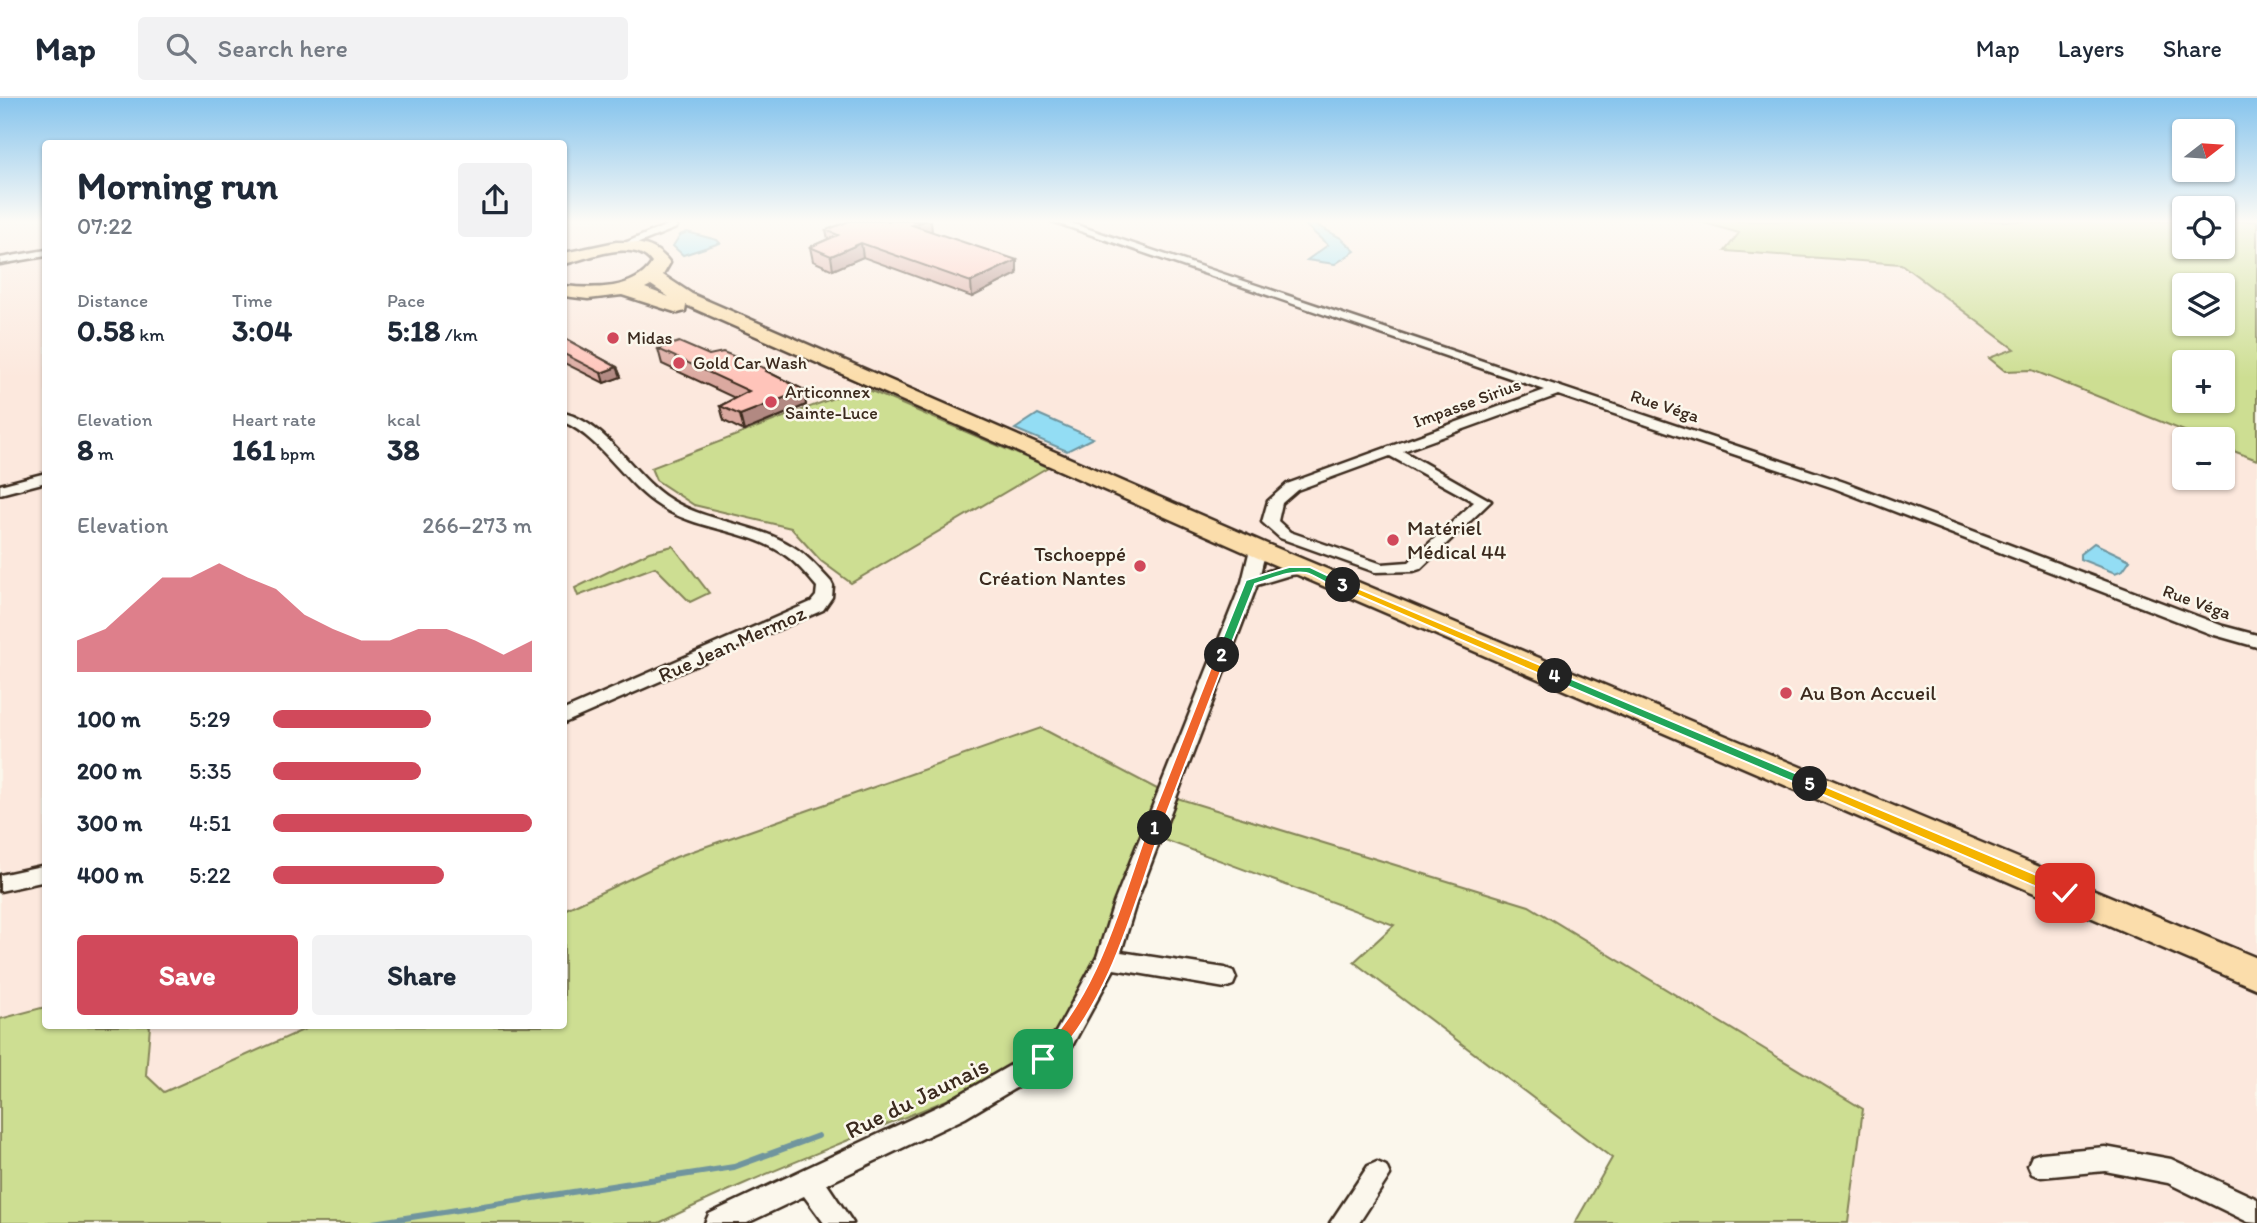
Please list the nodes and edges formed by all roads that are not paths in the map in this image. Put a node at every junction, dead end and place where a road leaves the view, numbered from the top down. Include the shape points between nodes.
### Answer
1 (1210, 274) edge
2 (654, 275) joint
3 (621, 289) junction
4 (567, 292) edge
5 (1555, 391) junction
6 (925, 404) junction
7 (567, 419) edge
8 (1392, 451) junction
9 (42, 478) edge
10 (0, 490) edge
11 (1258, 550) junction
12 (1307, 570) junction
13 (1250, 582) junction
14 (2257, 641) edge
15 (567, 716) edge
16 (42, 874) edge
17 (0, 883) edge
18 (1108, 959) junction
19 (2257, 974) edge
20 (1225, 978) dead end
21 (2041, 1165) dead end
22 (1377, 1175) dead end
23 (808, 1180) junction
24 (2257, 1213) edge
25 (718, 1223) edge
26 (840, 1223) edge
27 (1343, 1223) edge

1 - 5 street, Rue Véga
2 - 3 main road
2 - 6 main road via 660,284 685,298
3 - 4 main road
3 - 6 main road via 644,293
5 - 8 street, Impasse Sirius
5 - 14 street, Rue Véga via 1839,485 2217,631
6 - 11 main road
7 - 15 street, Rue Jean Mermoz via 597,435 640,485 668,505 778,543 808,563 825,586 817,606
8 - 8 street, Impasse Sirius via 1278,495 1270,522 1285,536 1381,569 1414,566 1483,501
9 - 10 street
11 - 12 main road
11 - 13 street, Rue du Jaunais
12 - 13 street via 1289,570
12 - 19 main road
13 - 18 street, Rue du Jaunais via 1125,903
16 - 17 street
18 - 20 street
18 - 23 street, Rue du Jaunais via 1064,1039 1043,1059 956,1110
21 - 24 street via 2105,1159 2171,1171
22 - 27 street
23 - 25 street, Rue du Jaunais
23 - 26 street

